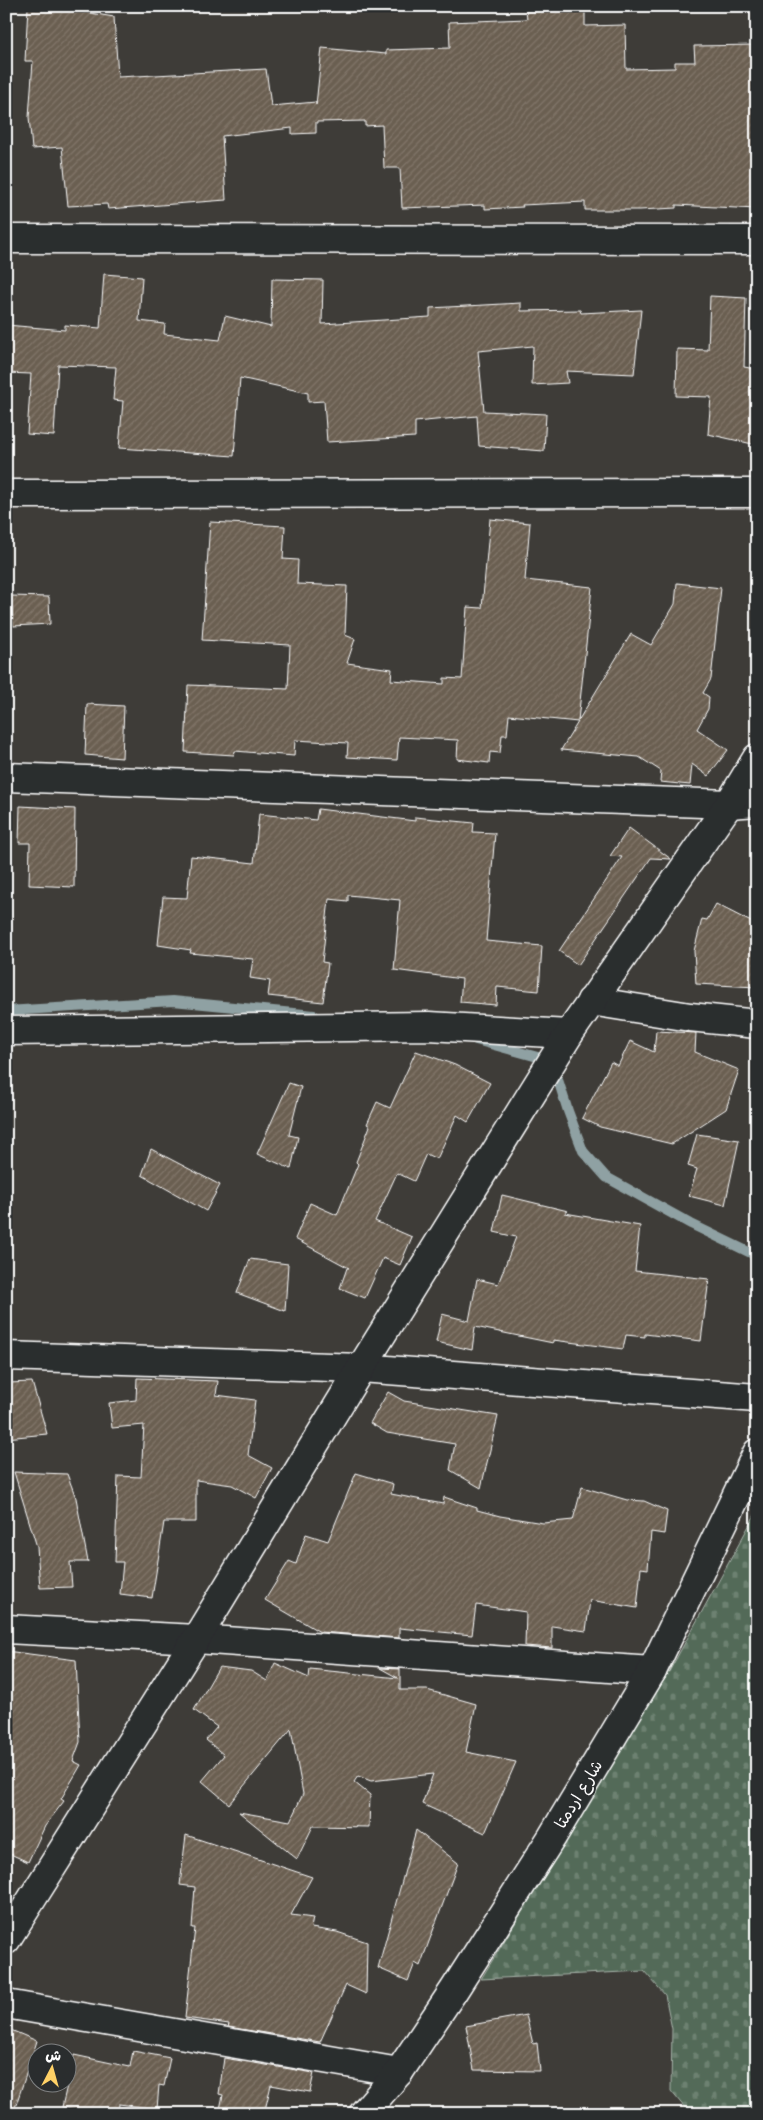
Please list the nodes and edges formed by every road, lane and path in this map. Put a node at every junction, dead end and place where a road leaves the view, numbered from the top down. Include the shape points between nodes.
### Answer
1 (6, 239) edge
2 (757, 240) edge
3 (757, 493) edge
4 (6, 494) edge
5 (757, 758) edge
6 (6, 777) edge
7 (757, 802) edge
8 (730, 804) junction
9 (591, 1001) junction
10 (757, 1024) edge
11 (6, 1031) edge
12 (569, 1034) junction
13 (6, 1356) edge
14 (361, 1368) junction
15 (757, 1398) edge
16 (757, 1453) edge
17 (6, 1629) edge
18 (196, 1640) junction
19 (652, 1671) junction
20 (6, 1940) edge
21 (6, 2004) edge
22 (399, 2072) junction
23 (363, 2114) edge

1 - 2 street
3 - 4 street
5 - 8 street
6 - 8 street
7 - 8 street
8 - 9 street
9 - 10 street
9 - 12 street
11 - 12 street via 429,1026
12 - 14 street
13 - 14 street
14 - 15 street
14 - 18 street
16 - 19 street, شارع اردمتا
17 - 18 street
18 - 19 street
18 - 20 street
19 - 22 street, شارع اردمتا via 552,1837
21 - 22 street
22 - 23 street, شارع اردمتا

